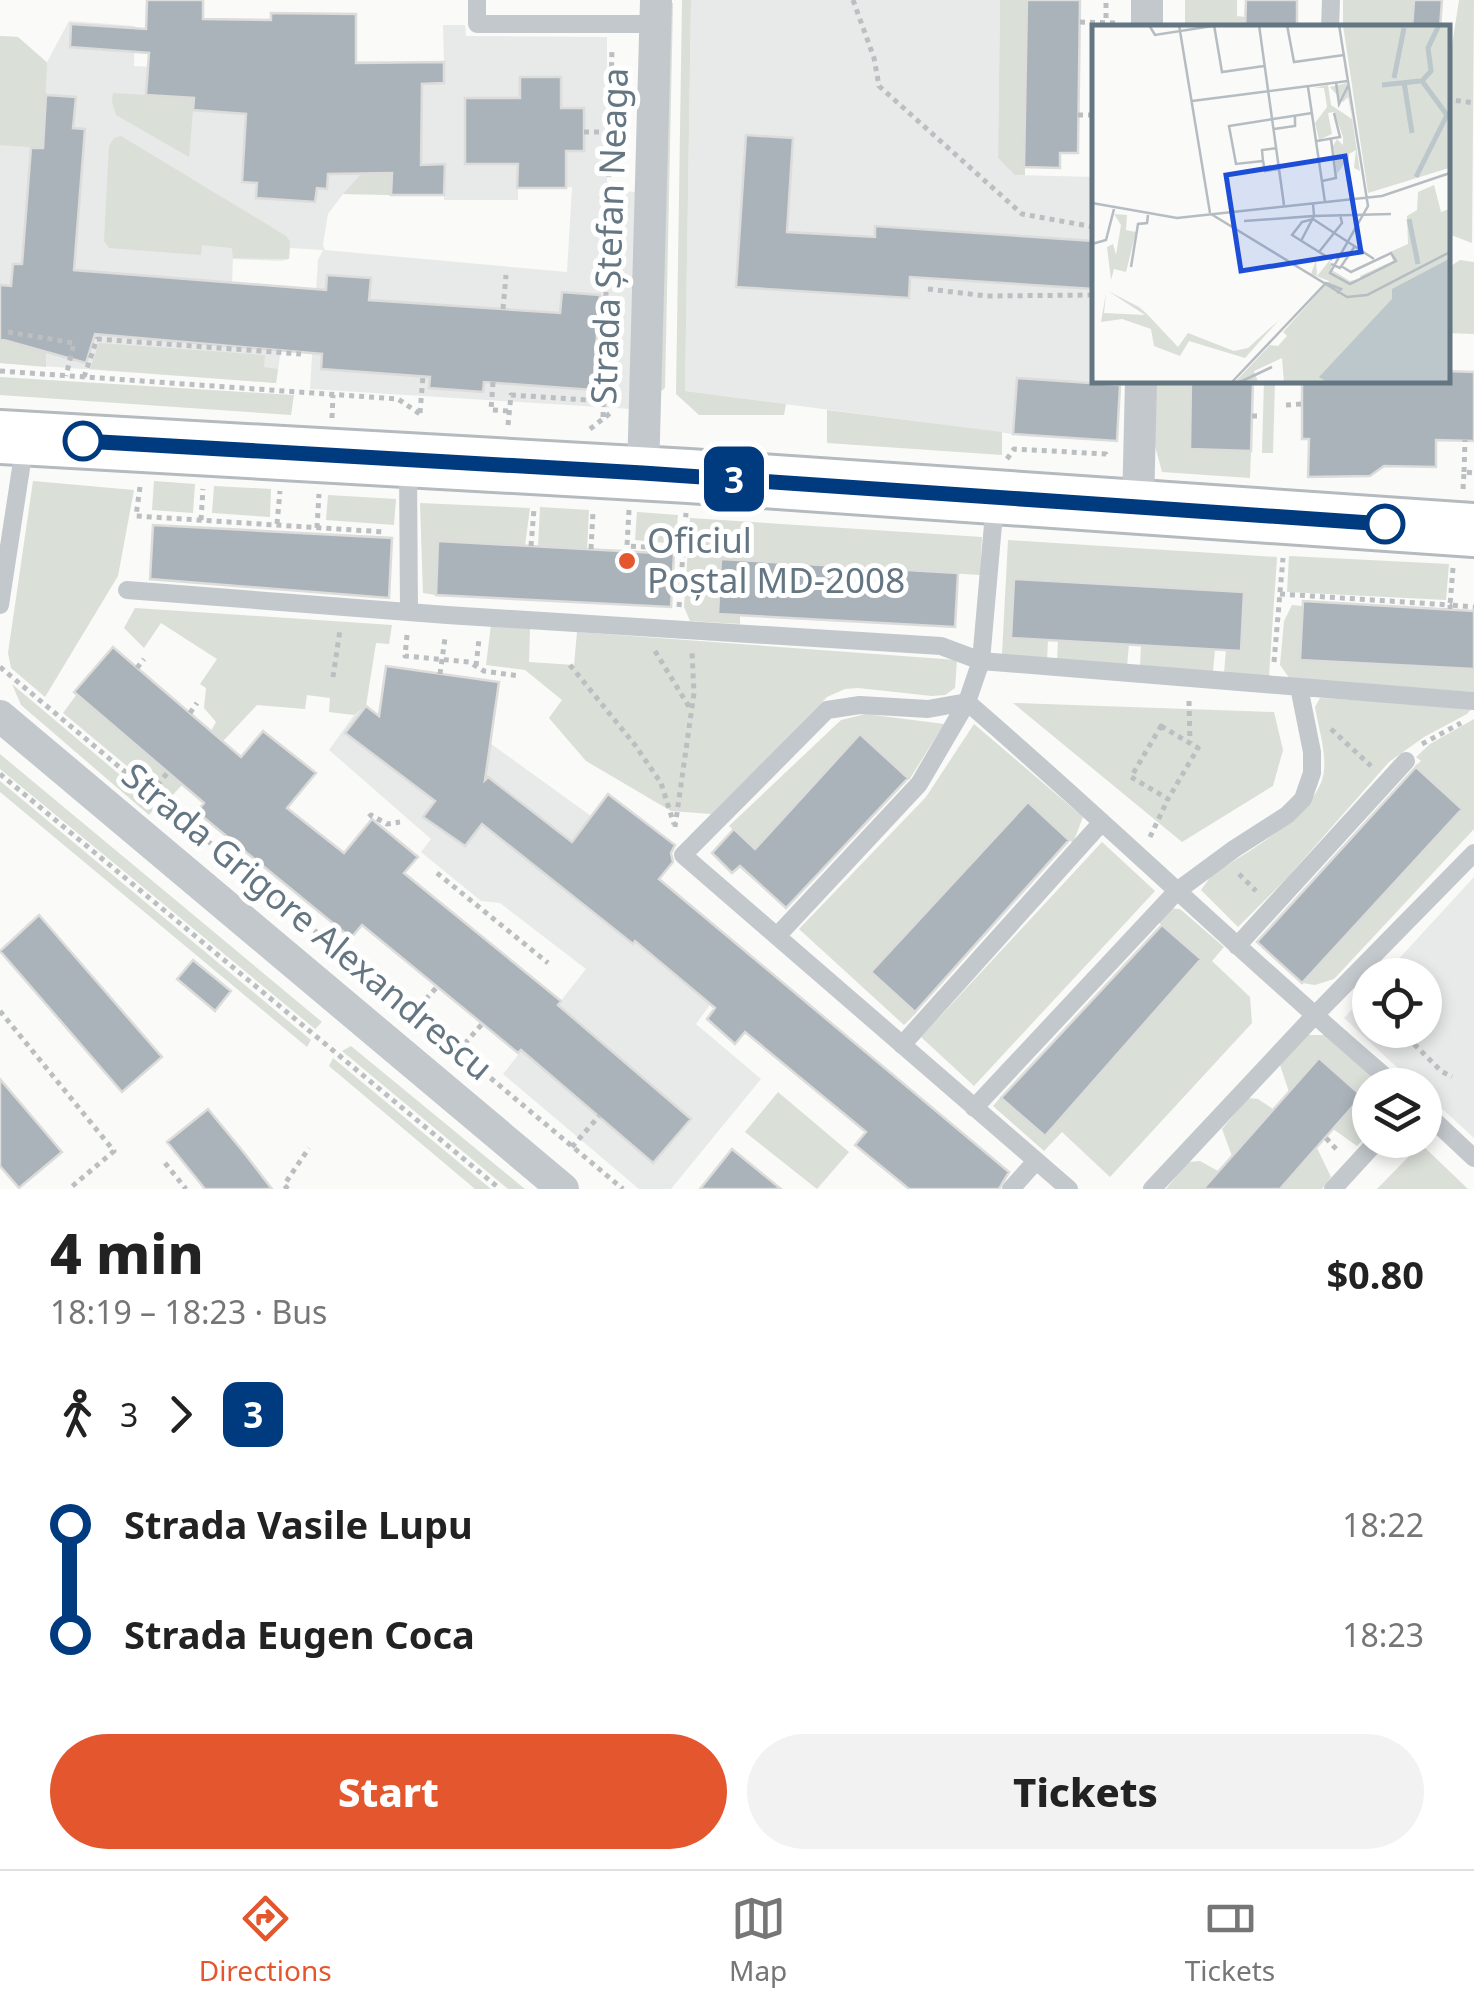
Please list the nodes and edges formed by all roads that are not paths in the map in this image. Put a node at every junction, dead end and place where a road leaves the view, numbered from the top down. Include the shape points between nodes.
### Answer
1 (478, 0) edge
2 (1147, 0) edge
3 (1331, 0) edge
4 (656, 12) edge
5 (1146, 25) edge
6 (1330, 25) edge
7 (1141, 382) edge
8 (416, 433) junction
9 (13, 437) edge
10 (636, 490) junction
11 (995, 497) junction
12 (1138, 507) junction
13 (1463, 529) edge
14 (127, 590) dead end
15 (0, 605) edge
16 (409, 612) junction
17 (981, 661) junction
18 (1299, 687) junction
19 (1474, 701) edge
20 (967, 702) junction
21 (0, 716) edge
22 (1406, 761) road end
23 (1102, 822) junction
24 (1474, 852) edge
25 (1176, 891) junction
26 (777, 936) junction
27 (1237, 946) junction
28 (1314, 1016) junction
29 (902, 1046) junction
30 (1374, 1068) edge
31 (974, 1108) junction
32 (1442, 1128) edge
33 (1361, 1158) edge
34 (1474, 1158) edge
35 (1036, 1161) junction
36 (563, 1189) edge
37 (1011, 1189) edge
38 (1069, 1189) edge
39 (1152, 1189) edge
40 (1333, 1189) edge

1 - 4 lane via 477,24 613,24
2 - 5 street
3 - 6 lane
4 - 10 street, Strada Ștefan Neaga
7 - 12 street
8 - 9 main road
8 - 10 main road
8 - 16 lane
9 - 15 lane
10 - 11 main road
11 - 12 main road
11 - 17 lane
12 - 13 main road
14 - 16 lane
16 - 17 lane via 941,646
17 - 18 lane
17 - 20 lane
18 - 19 lane
18 - 25 lane via 1312,773 1303,799
20 - 23 lane
20 - 26 lane via 919,784
20 - 26 lane via 827,710 684,855
21 - 36 street, Strada Grigore Alexandrescu
22 - 27 lane
23 - 25 lane
23 - 29 lane
24 - 28 lane
25 - 27 lane
25 - 31 lane
26 - 29 lane
27 - 28 lane
28 - 30 lane
28 - 39 lane
29 - 31 lane
31 - 35 lane
32 - 34 lane
33 - 40 lane
35 - 37 lane
35 - 38 lane

